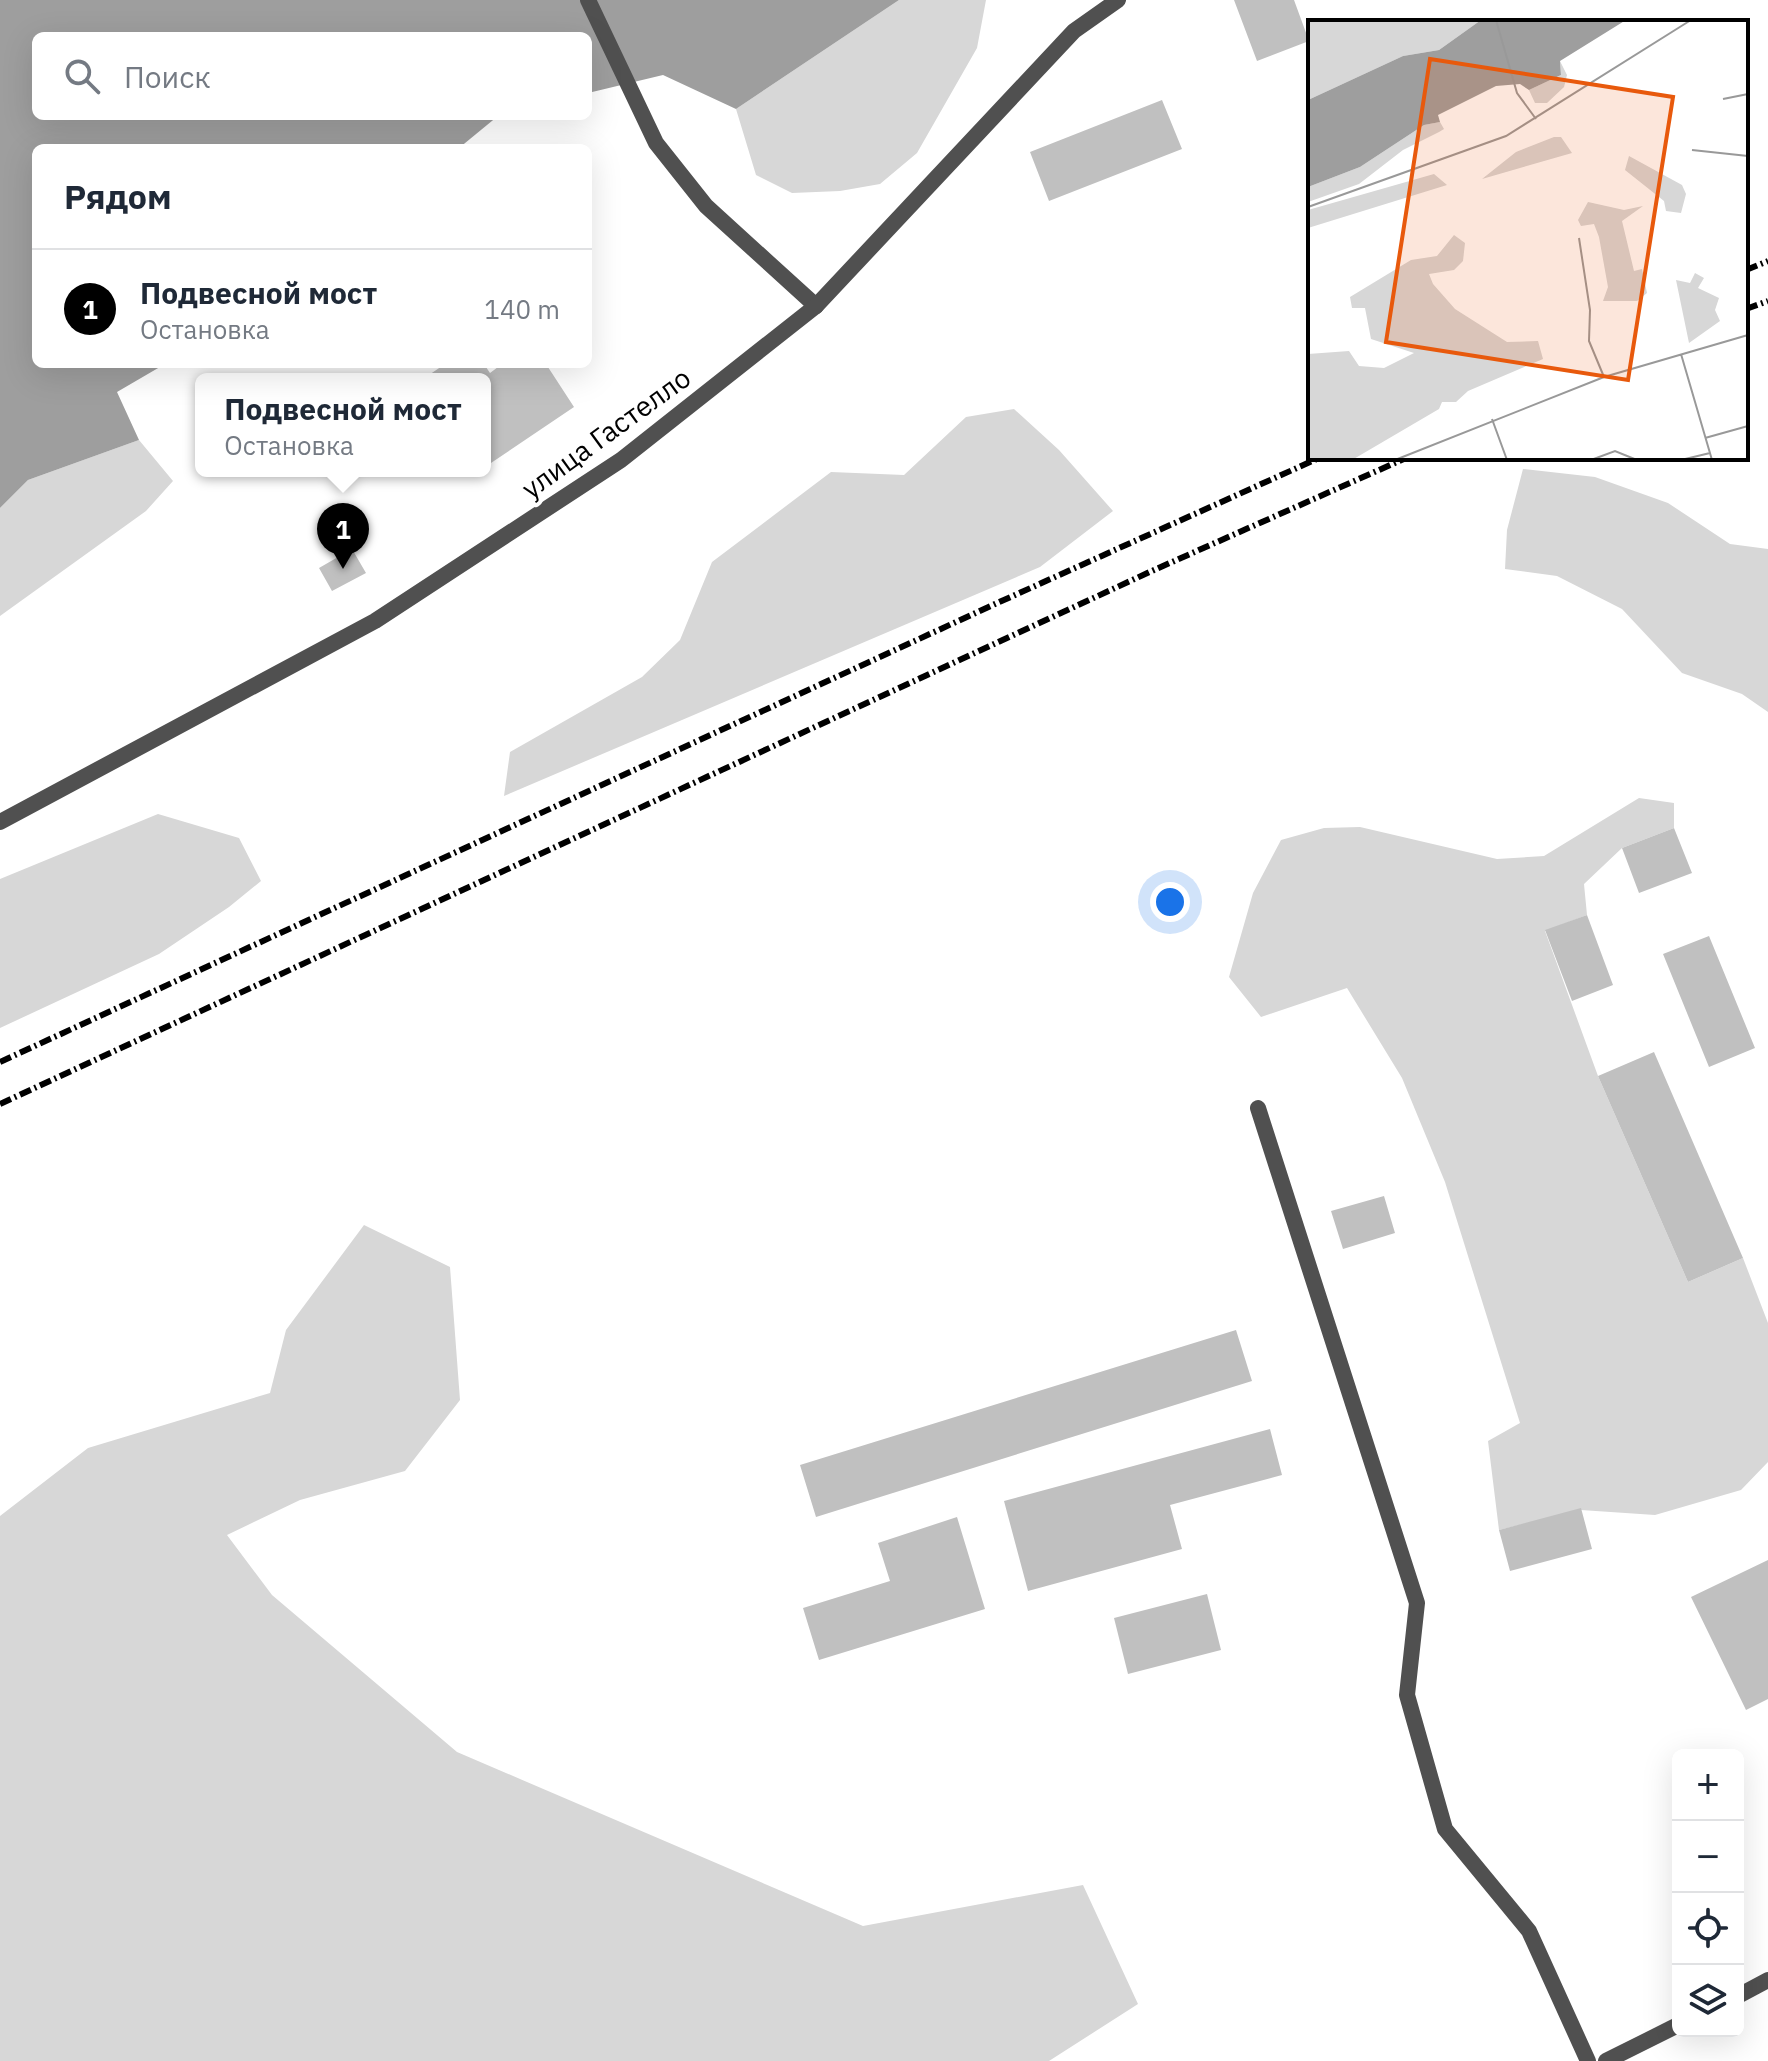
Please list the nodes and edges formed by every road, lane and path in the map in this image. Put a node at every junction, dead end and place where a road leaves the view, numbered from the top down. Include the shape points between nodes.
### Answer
1 (588, 0) edge
2 (1118, 0) edge
3 (816, 306) junction
4 (0, 822) edge
5 (1258, 1108) dead end
6 (1768, 1980) edge
7 (1744, 1993) edge
8 (1672, 2028) edge
9 (1588, 2061) edge
10 (1606, 2061) edge

1 - 3 street via 656,143 706,206
2 - 3 street, улица Гастелло via 1074,31
3 - 4 street, улица Гастелло via 621,460 375,621
5 - 9 street via 1417,1603 1407,1695 1445,1829 1529,1931
6 - 7 street
8 - 10 street

